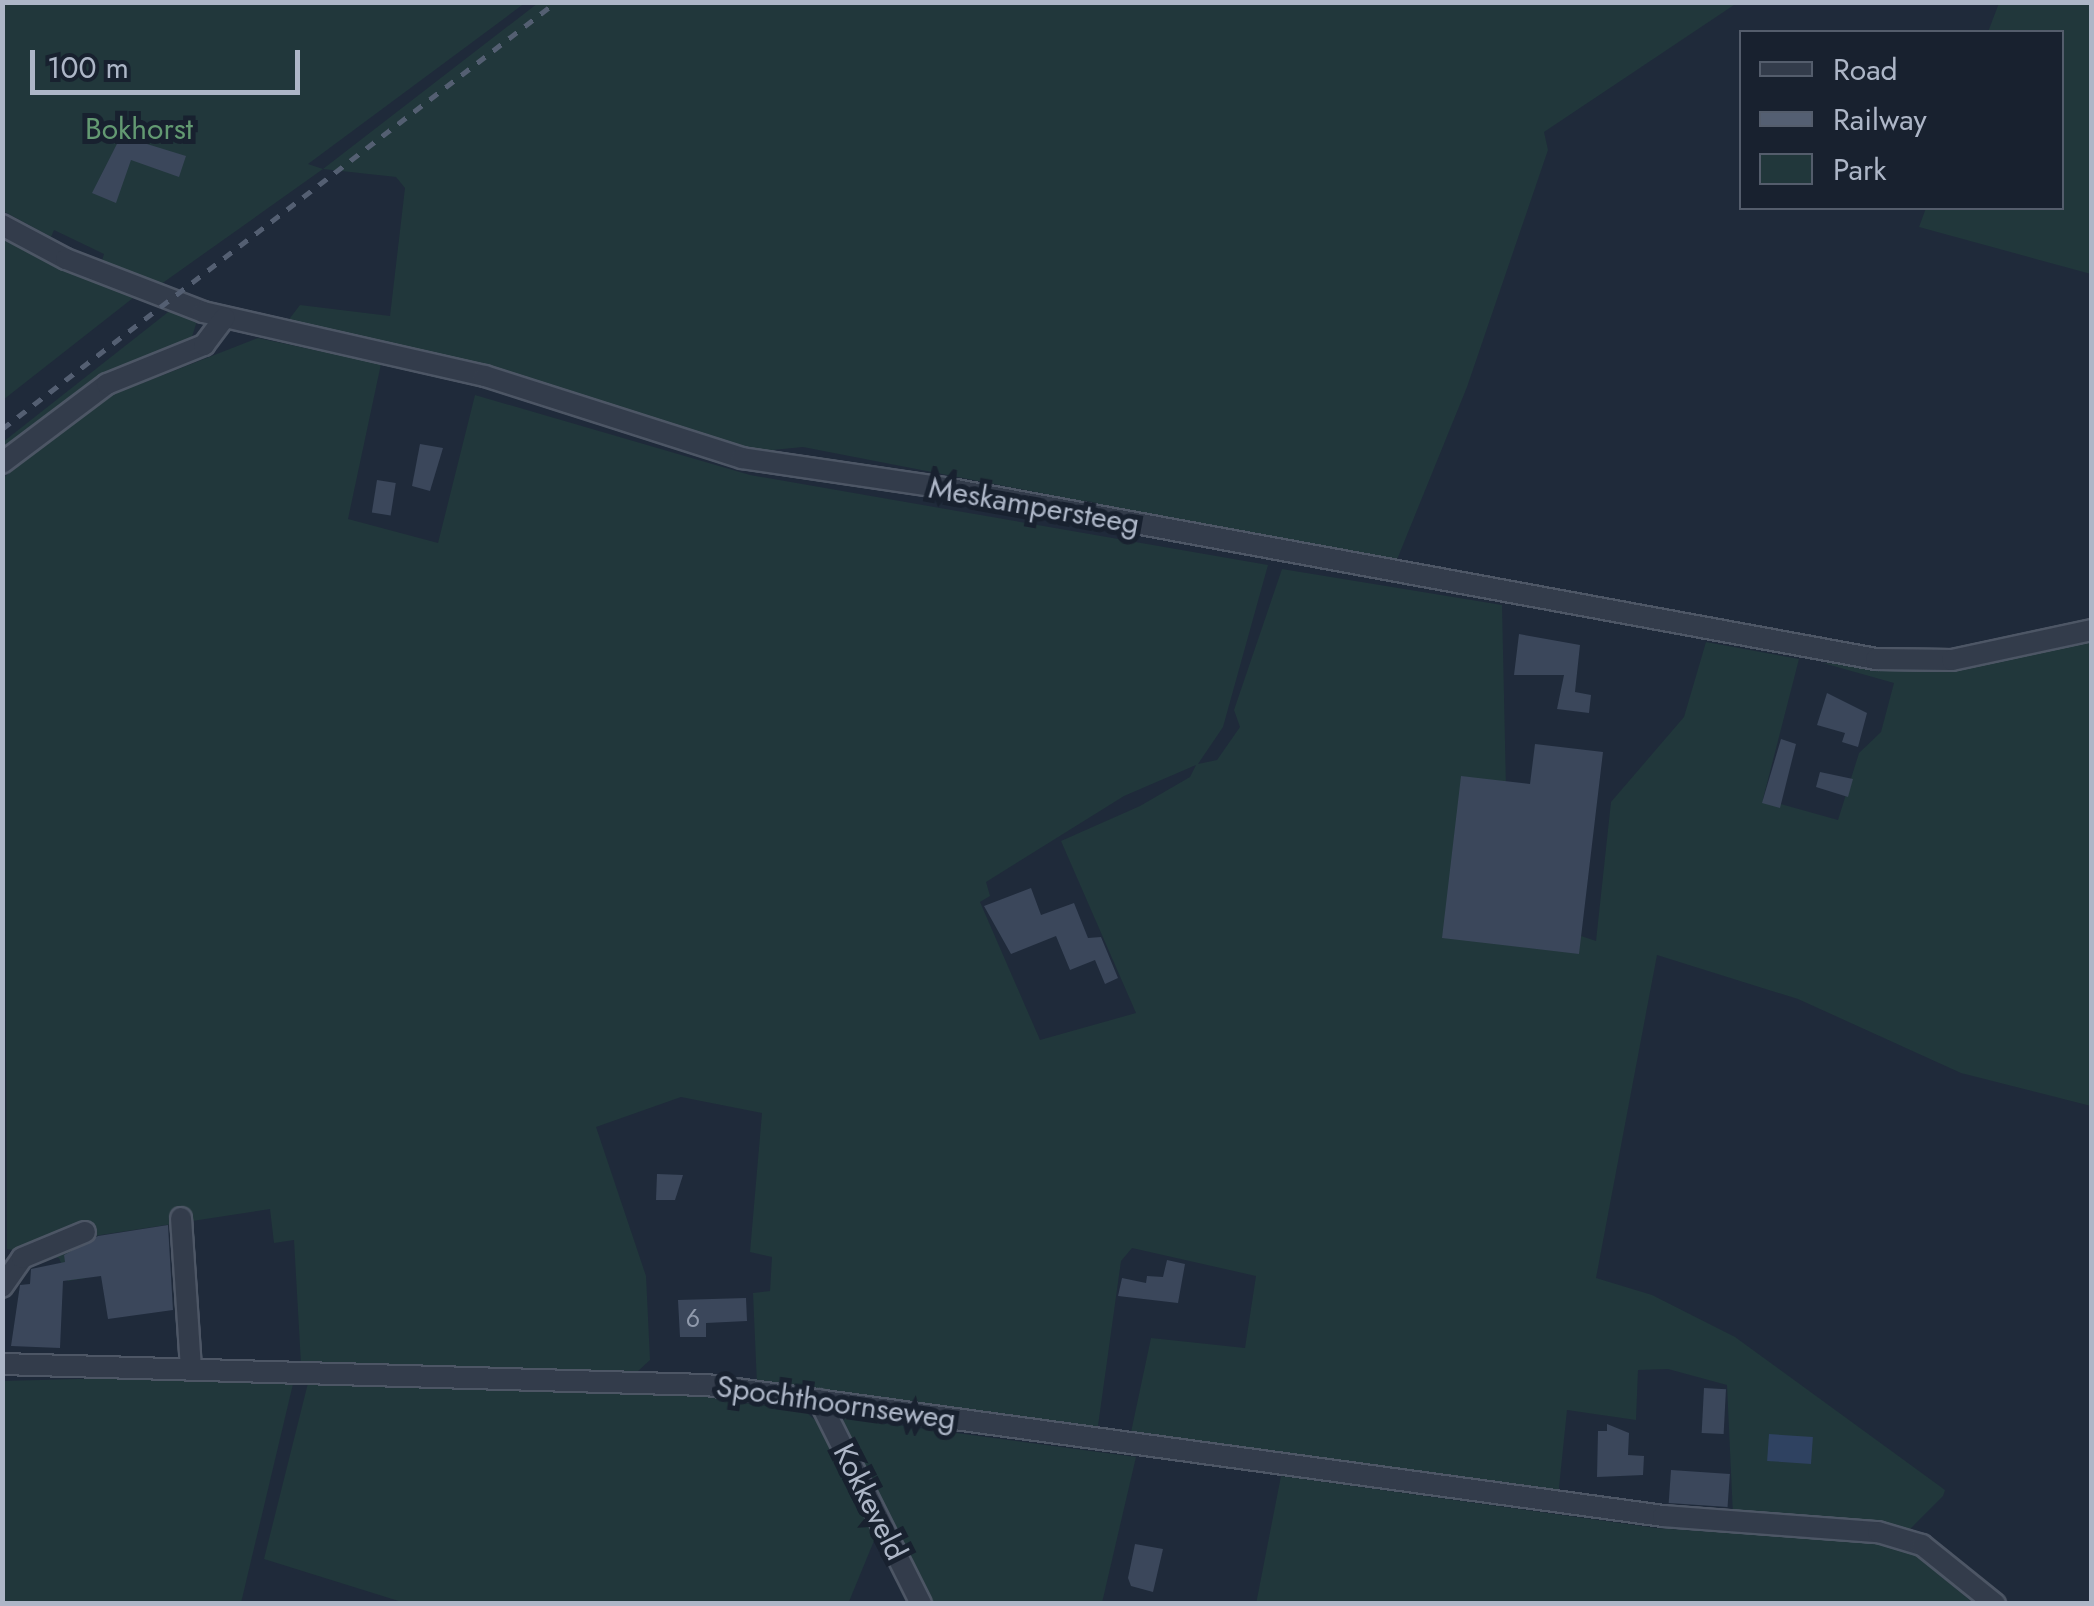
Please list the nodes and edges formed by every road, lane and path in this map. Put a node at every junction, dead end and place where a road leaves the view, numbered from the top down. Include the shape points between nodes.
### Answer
1 (2, 225) edge
2 (224, 318) junction
3 (2, 463) edge
4 (2092, 630) edge
5 (181, 1218) dead end
6 (85, 1232) dead end
7 (2, 1287) edge
8 (2, 1364) edge
9 (191, 1367) junction
10 (819, 1400) junction
11 (922, 1604) edge
12 (1995, 1604) edge

1 - 2 street, Meskampersteeg via 112,279
2 - 3 street via 204,344 107,384
2 - 4 street, Meskampersteeg via 485,376 742,458 944,488 1840,654 1952,660
5 - 9 street
6 - 7 street via 22,1258
8 - 9 street, Spochthoornseweg
9 - 10 street, Spochthoornseweg via 652,1380
10 - 11 street, Kokkeveld
10 - 12 street, Spochthoornseweg via 1663,1516 1878,1532 1922,1545

